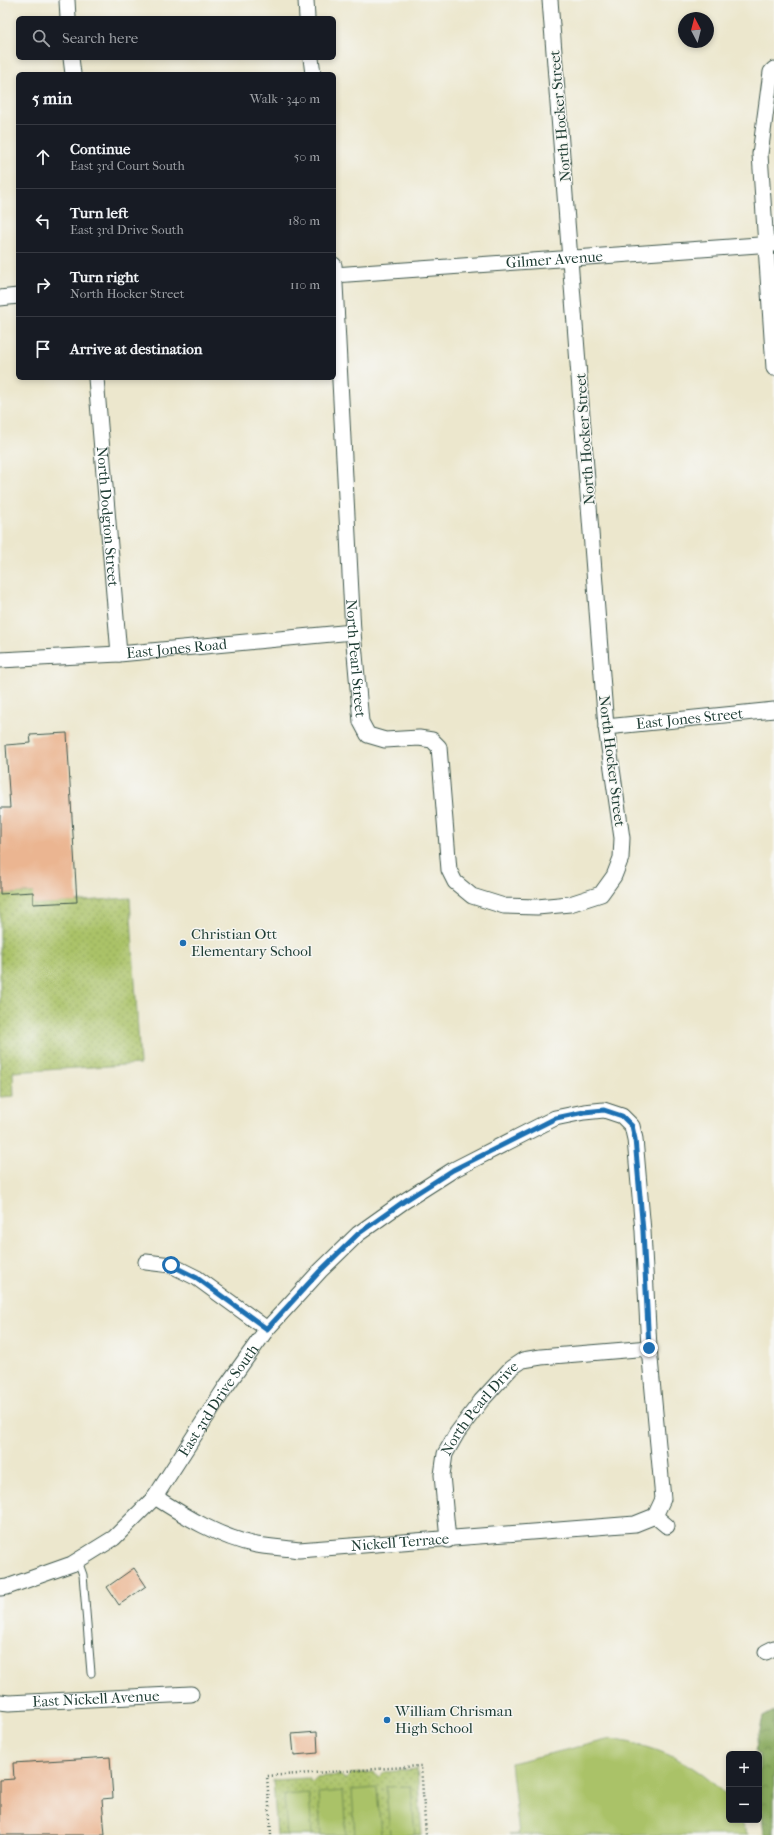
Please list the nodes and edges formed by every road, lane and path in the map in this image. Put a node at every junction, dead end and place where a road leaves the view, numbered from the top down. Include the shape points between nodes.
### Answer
1 (67, 0) edge
2 (306, 0) edge
3 (550, 0) edge
4 (68, 16) edge
5 (307, 16) edge
6 (71, 60) edge
7 (311, 60) edge
8 (774, 69) edge
9 (73, 72) edge
10 (313, 72) edge
11 (770, 244) edge
12 (571, 259) junction
13 (336, 272) edge
14 (16, 296) edge
15 (0, 298) edge
16 (336, 310) edge
17 (774, 368) edge
18 (96, 380) edge
19 (353, 632) junction
20 (118, 654) junction
21 (0, 660) edge
22 (774, 710) edge
23 (606, 726) junction
24 (614, 876) joint
25 (146, 1262) dead end
26 (267, 1329) junction
27 (649, 1348) junction
28 (155, 1496) junction
29 (655, 1516) junction
30 (667, 1526) dead end
31 (448, 1540) junction
32 (78, 1561) junction
33 (0, 1588) edge
34 (91, 1672) dead end
35 (191, 1694) dead end
36 (0, 1702) edge
37 (271, 1835) edge
38 (426, 1835) edge

1 - 4 street
2 - 5 street
3 - 12 street, North Hocker Street
6 - 9 street
7 - 10 street
8 - 11 street via 771,72 760,154
11 - 12 street, Gilmer Avenue
11 - 17 street
12 - 13 street, Gilmer Avenue
12 - 23 street, North Hocker Street
14 - 15 street
16 - 19 street, North Pearl Street
18 - 20 street, North Dodgion Street
19 - 20 street, East Jones Road
19 - 24 street, North Pearl Street via 361,722 368,735 385,740 432,740 439,747 449,870 460,886 472,896 504,906 537,907 570,904 601,894
20 - 21 street, East Jones Road
22 - 23 street, East Jones Street
23 - 24 street, North Hocker Street via 622,838 620,858
25 - 26 street via 171,1265 197,1278
26 - 27 street, East 3rd Drive South via 358,1234 403,1202 453,1170 556,1118 604,1110 622,1116 632,1126 635,1139
26 - 28 street, East 3rd Drive South via 225,1388
27 - 29 street via 662,1499
27 - 31 street, North Pearl Drive via 541,1357 522,1360 511,1368 481,1401 445,1454 442,1474
28 - 31 street, Nickell Terrace via 191,1520 223,1534 256,1544 299,1550
28 - 32 street, East 3rd Drive South via 114,1538
29 - 30 street
29 - 31 street, Nickell Terrace via 635,1524
32 - 33 street, East 3rd Drive South
32 - 34 lane via 83,1575
35 - 36 street, East Nickell Avenue
37 - 38 path via 267,1776 421,1766

